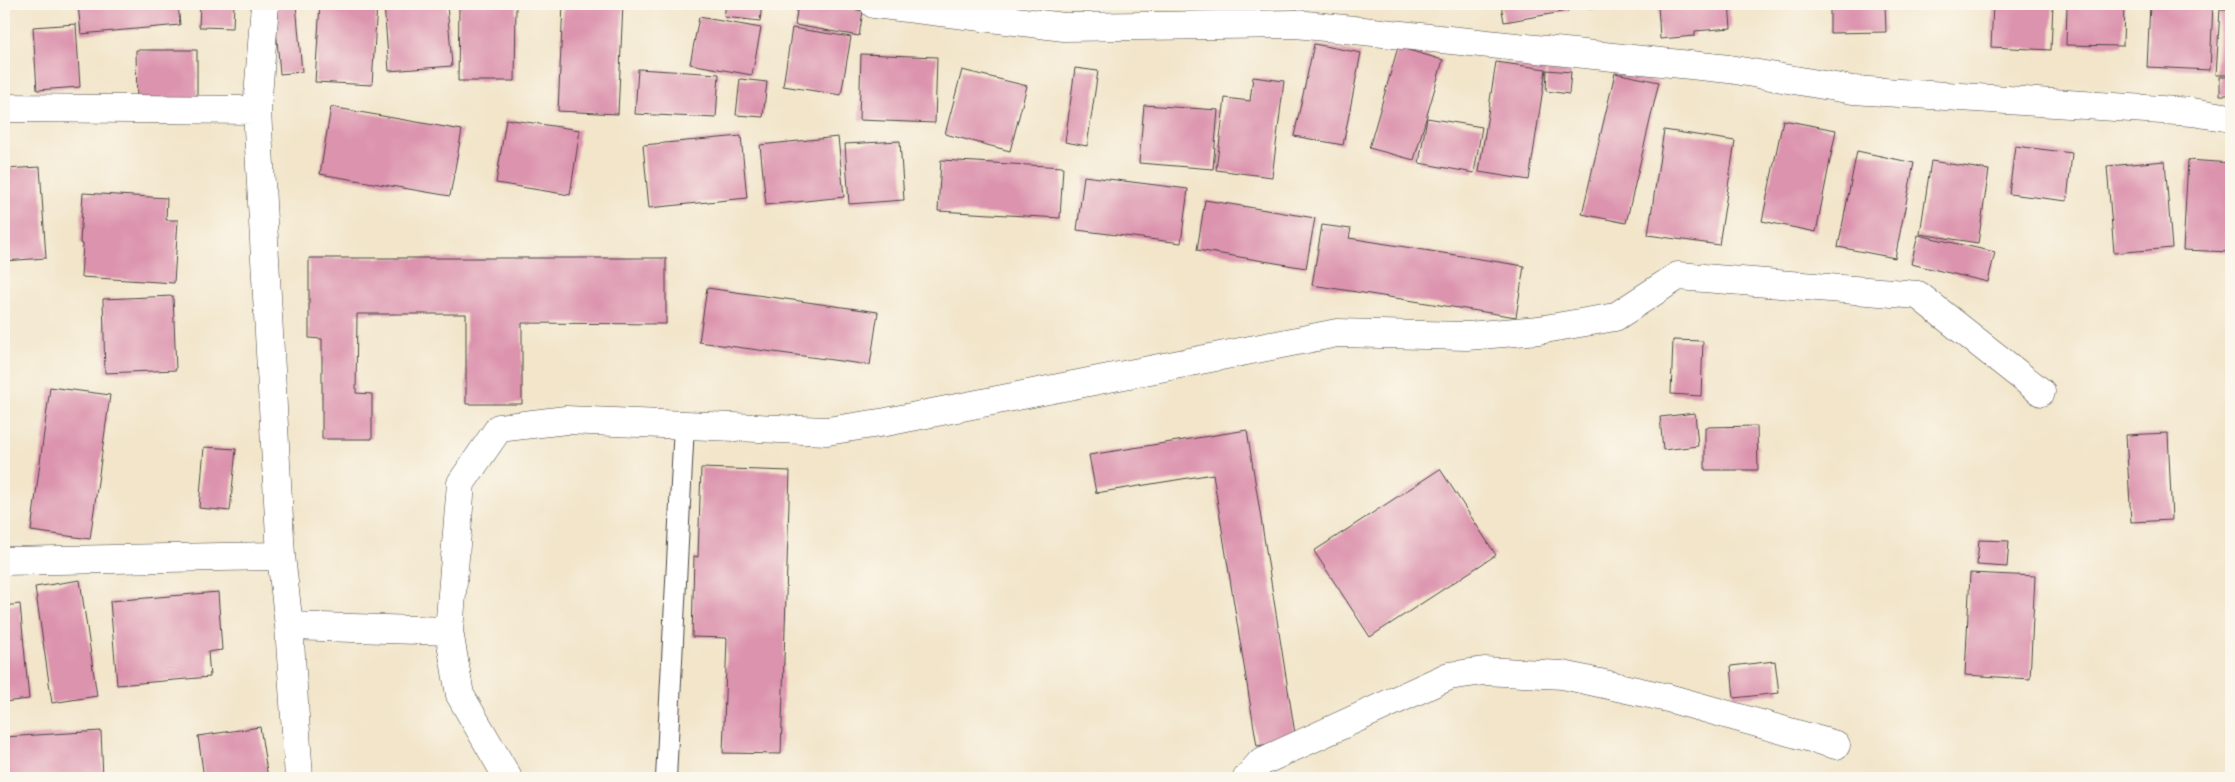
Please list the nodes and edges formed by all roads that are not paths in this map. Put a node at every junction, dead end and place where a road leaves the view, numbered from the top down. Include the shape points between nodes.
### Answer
1 (265, 4) edge
2 (874, 4) edge
3 (1297, 14) edge
4 (4, 108) edge
5 (257, 110) junction
6 (2231, 118) edge
7 (2041, 392) dead end
8 (684, 425) junction
9 (281, 556) junction
10 (4, 561) edge
11 (289, 626) junction
12 (449, 631) junction
13 (1836, 744) dead end
14 (298, 778) edge
15 (508, 778) edge
16 (666, 778) edge
17 (1247, 778) edge

1 - 5 street
2 - 3 street via 1064,27
3 - 6 street via 1729,69 1853,90 2182,111
4 - 5 street
5 - 9 street
7 - 8 street via 1918,296 1678,276 1616,316 1539,330 1468,336 1337,333 826,431
8 - 12 street via 566,420 499,428 461,483
8 - 16 lane
9 - 10 street
9 - 11 street
11 - 12 street
11 - 14 street
12 - 15 street via 460,695
13 - 17 street via 1668,698 1563,675 1484,671 1449,676 1261,762

